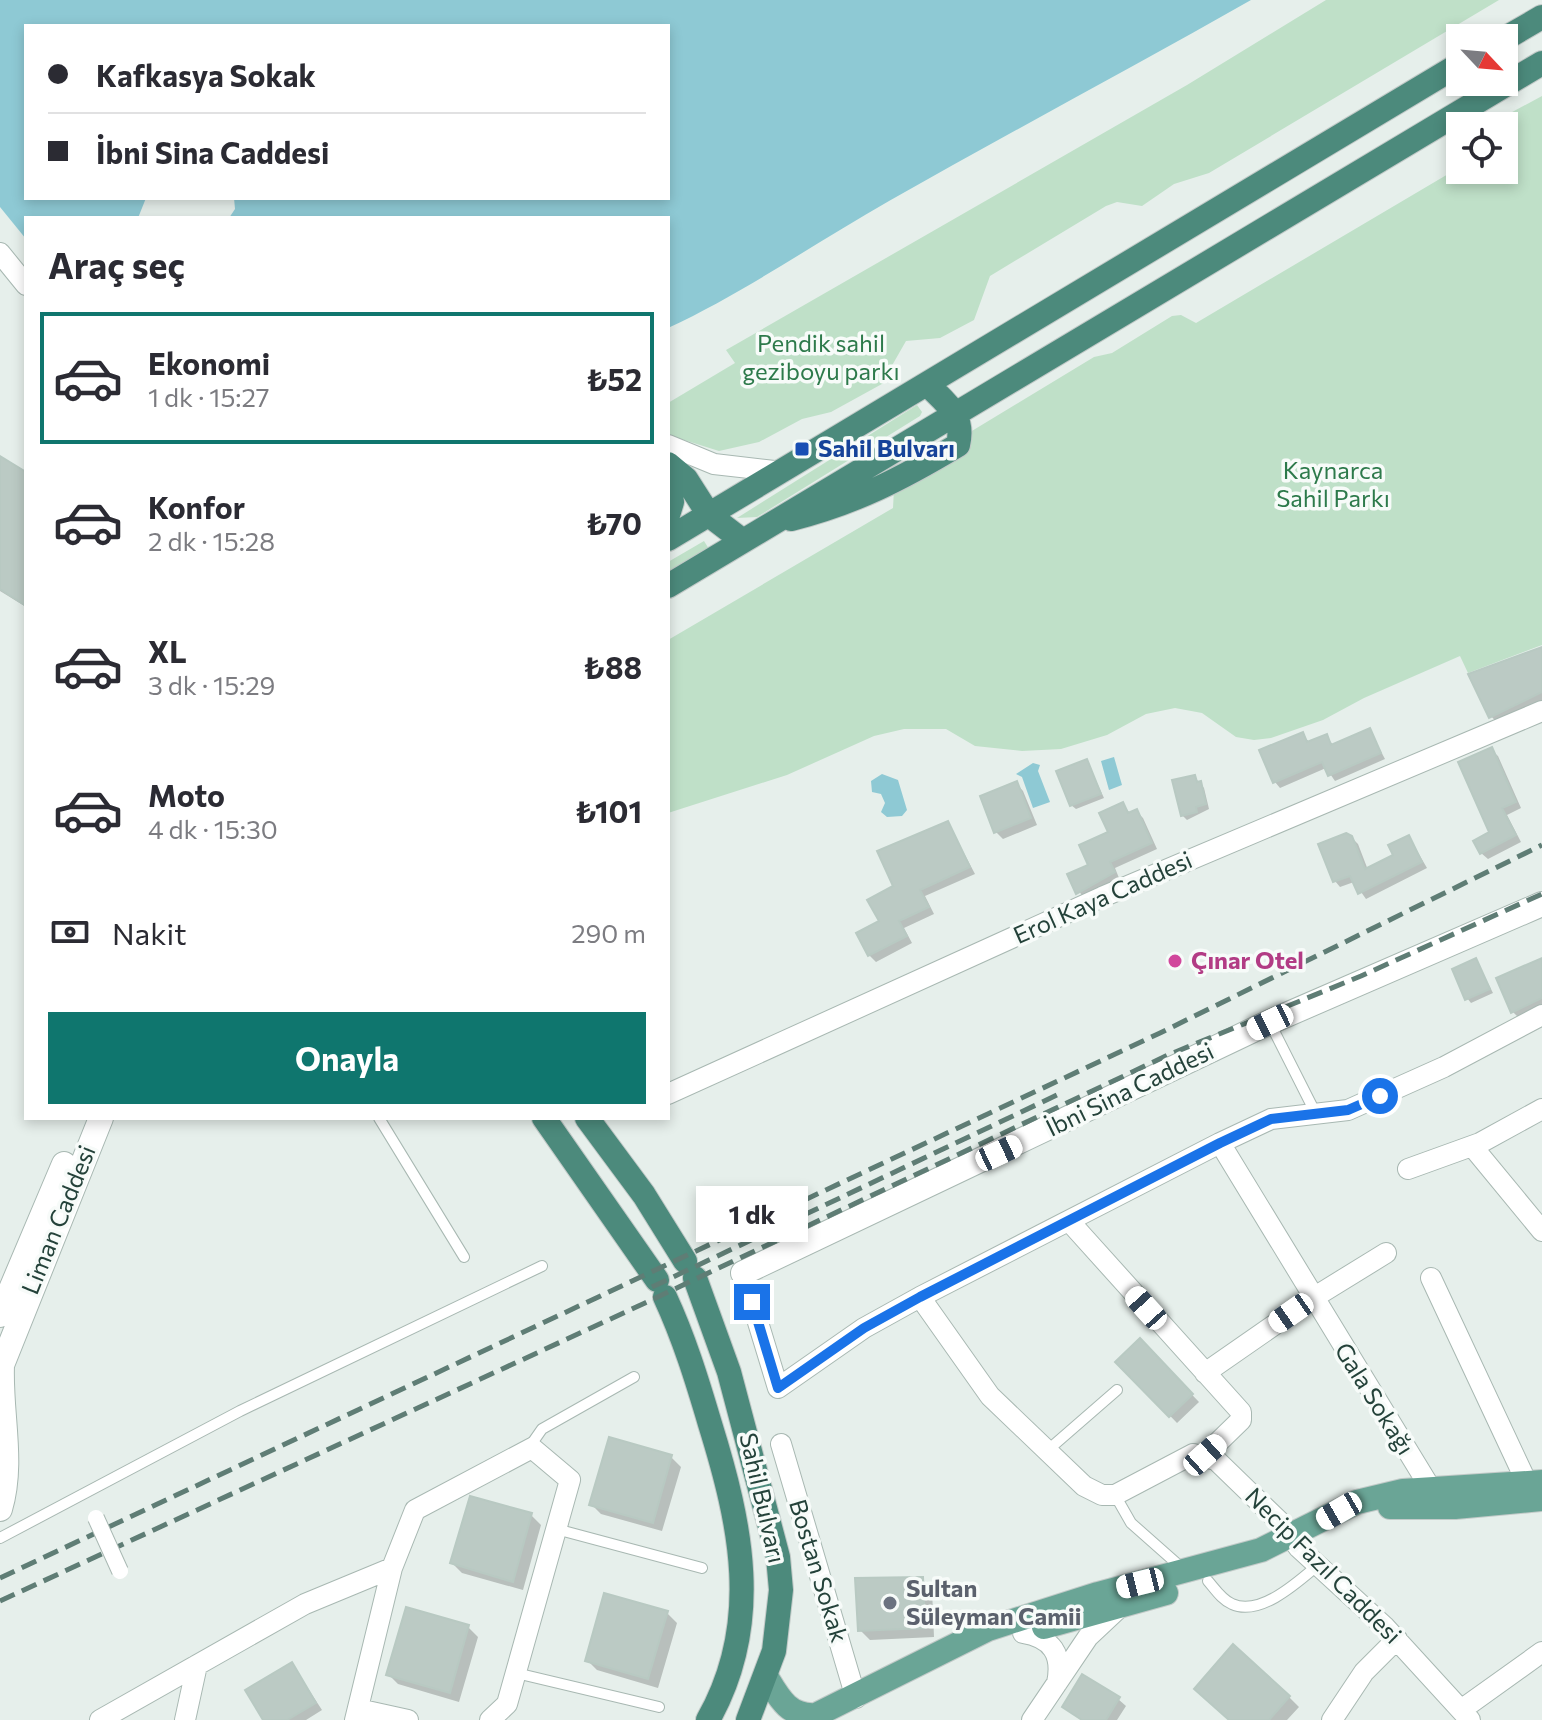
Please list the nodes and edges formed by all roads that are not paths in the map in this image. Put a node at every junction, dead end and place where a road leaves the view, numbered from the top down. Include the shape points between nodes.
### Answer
1 (1542, 17) edge
2 (1518, 31) edge
3 (1539, 66) edge
4 (1446, 72) edge
5 (0, 253) edge
6 (24, 283) edge
7 (928, 385) junction
8 (958, 416) junction
9 (670, 446) edge
10 (670, 466) edge
11 (783, 472) junction
12 (709, 515) junction
13 (670, 538) edge
14 (743, 541) junction
15 (670, 585) edge
16 (1542, 711) edge
17 (1542, 904) edge
18 (1542, 1015) edge
19 (1270, 1022) junction
20 (670, 1093) edge
21 (1542, 1109) edge
22 (1316, 1114) junction
23 (82, 1120) edge
24 (100, 1120) edge
25 (380, 1120) edge
26 (545, 1120) edge
27 (588, 1120) edge
28 (1220, 1143) junction
29 (1472, 1146) junction
30 (1408, 1169) dead end
31 (1069, 1221) junction
32 (1542, 1231) edge
33 (1386, 1253) dead end
34 (464, 1257) dead end
35 (542, 1266) dead end
36 (743, 1273) joint
37 (1431, 1278) dead end
38 (920, 1297) junction
39 (1313, 1298) junction
40 (9, 1303) edge
41 (1205, 1373) junction
42 (634, 1377) dead end
43 (1117, 1390) dead end
44 (781, 1444) dead end
45 (1048, 1450) junction
46 (527, 1451) junction
47 (1205, 1455) junction
48 (1537, 1488) edge
49 (1431, 1489) junction
50 (1115, 1495) junction
51 (0, 1509) edge
52 (96, 1518) dead end
53 (556, 1529) junction
54 (0, 1538) edge
55 (1294, 1542) junction
56 (1318, 1565) junction
57 (392, 1568) junction
58 (702, 1568) dead end
59 (120, 1571) dead end
60 (1185, 1571) junction
61 (1208, 1581) junction
62 (1123, 1605) junction
63 (1023, 1633) junction
64 (1397, 1639) junction
65 (1542, 1652) edge
66 (197, 1665) junction
67 (516, 1673) junction
68 (767, 1678) junction
69 (1057, 1684) junction
70 (659, 1707) dead end
71 (851, 1709) edge
72 (357, 1714) edge
73 (788, 1714) edge
74 (1465, 1715) edge
75 (1041, 1717) edge
76 (491, 1719) edge
77 (100, 1720) edge
78 (185, 1720) edge
79 (408, 1720) edge
80 (708, 1720) edge
81 (748, 1720) edge
82 (1332, 1720) edge

1 - 2 highway
3 - 8 highway
4 - 7 highway
5 - 6 street
7 - 8 highway
7 - 11 highway
8 - 14 highway via 958,445 927,464 869,494 828,511 770,524
9 - 11 street via 714,464
10 - 12 highway via 686,479
11 - 12 highway
12 - 13 highway
12 - 14 highway
14 - 15 highway
16 - 20 street, Erol Kaya Caddesi via 1102,897
17 - 19 street, İbni Sina Caddesi
18 - 22 street via 1348,1110
19 - 22 lane
19 - 36 street, İbni Sina Caddesi
21 - 29 street
22 - 28 street via 1271,1119
23 - 40 street, Liman Caddesi
24 - 40 street, Liman Caddesi
25 - 34 lane
26 - 80 highway, Sahil Bulvarı via 661,1288 680,1330 723,1467 744,1570 738,1643
27 - 68 highway, Sahil Bulvarı via 690,1269 729,1372 778,1557 779,1619
28 - 31 street
28 - 39 street, Gala Sokağı
29 - 30 street
29 - 32 street
31 - 38 street
31 - 41 street
33 - 39 street
35 - 54 lane via 240,1411
36 - 38 street, İbni Sina Caddesi via 778,1388 864,1328
37 - 48 street
38 - 45 street via 990,1396
39 - 41 street
39 - 49 street, Gala Sokağı
40 - 51 street, Liman Caddesi via 1,1393 8,1469
41 - 47 street via 1241,1412 1241,1420
42 - 46 lane via 542,1429
43 - 45 lane
44 - 71 street, Bostan Sokak
45 - 50 street via 1084,1486
46 - 53 street via 532,1448 570,1480
46 - 57 street via 415,1510
47 - 50 street via 1193,1454
47 - 55 street, Necip Fazıl Caddesi via 1280,1522
48 - 49 main road
48 - 55 main road via 1369,1511
49 - 55 main road via 1357,1502
50 - 60 lane via 1131,1523
52 - 59 street, bridge
53 - 58 lane
53 - 67 street
55 - 56 street, Necip Fazıl Caddesi
55 - 60 main road
55 - 61 main road
56 - 61 lane via 1296,1584 1247,1607 1226,1601
56 - 64 street, Necip Fazıl Caddesi
57 - 66 street via 305,1604
57 - 72 street
60 - 71 main road via 988,1629
61 - 62 main road
62 - 63 main road
62 - 69 street via 1088,1637
63 - 69 street via 1050,1643 1058,1655
63 - 71 main road
64 - 74 street, Necip Fazıl Caddesi
64 - 82 street via 1364,1672
65 - 74 street
66 - 77 street
66 - 78 street
67 - 70 lane
67 - 76 street via 507,1704
68 - 73 main road
68 - 81 highway, Sahil Bulvarı
69 - 75 street
71 - 73 main road
72 - 79 street

